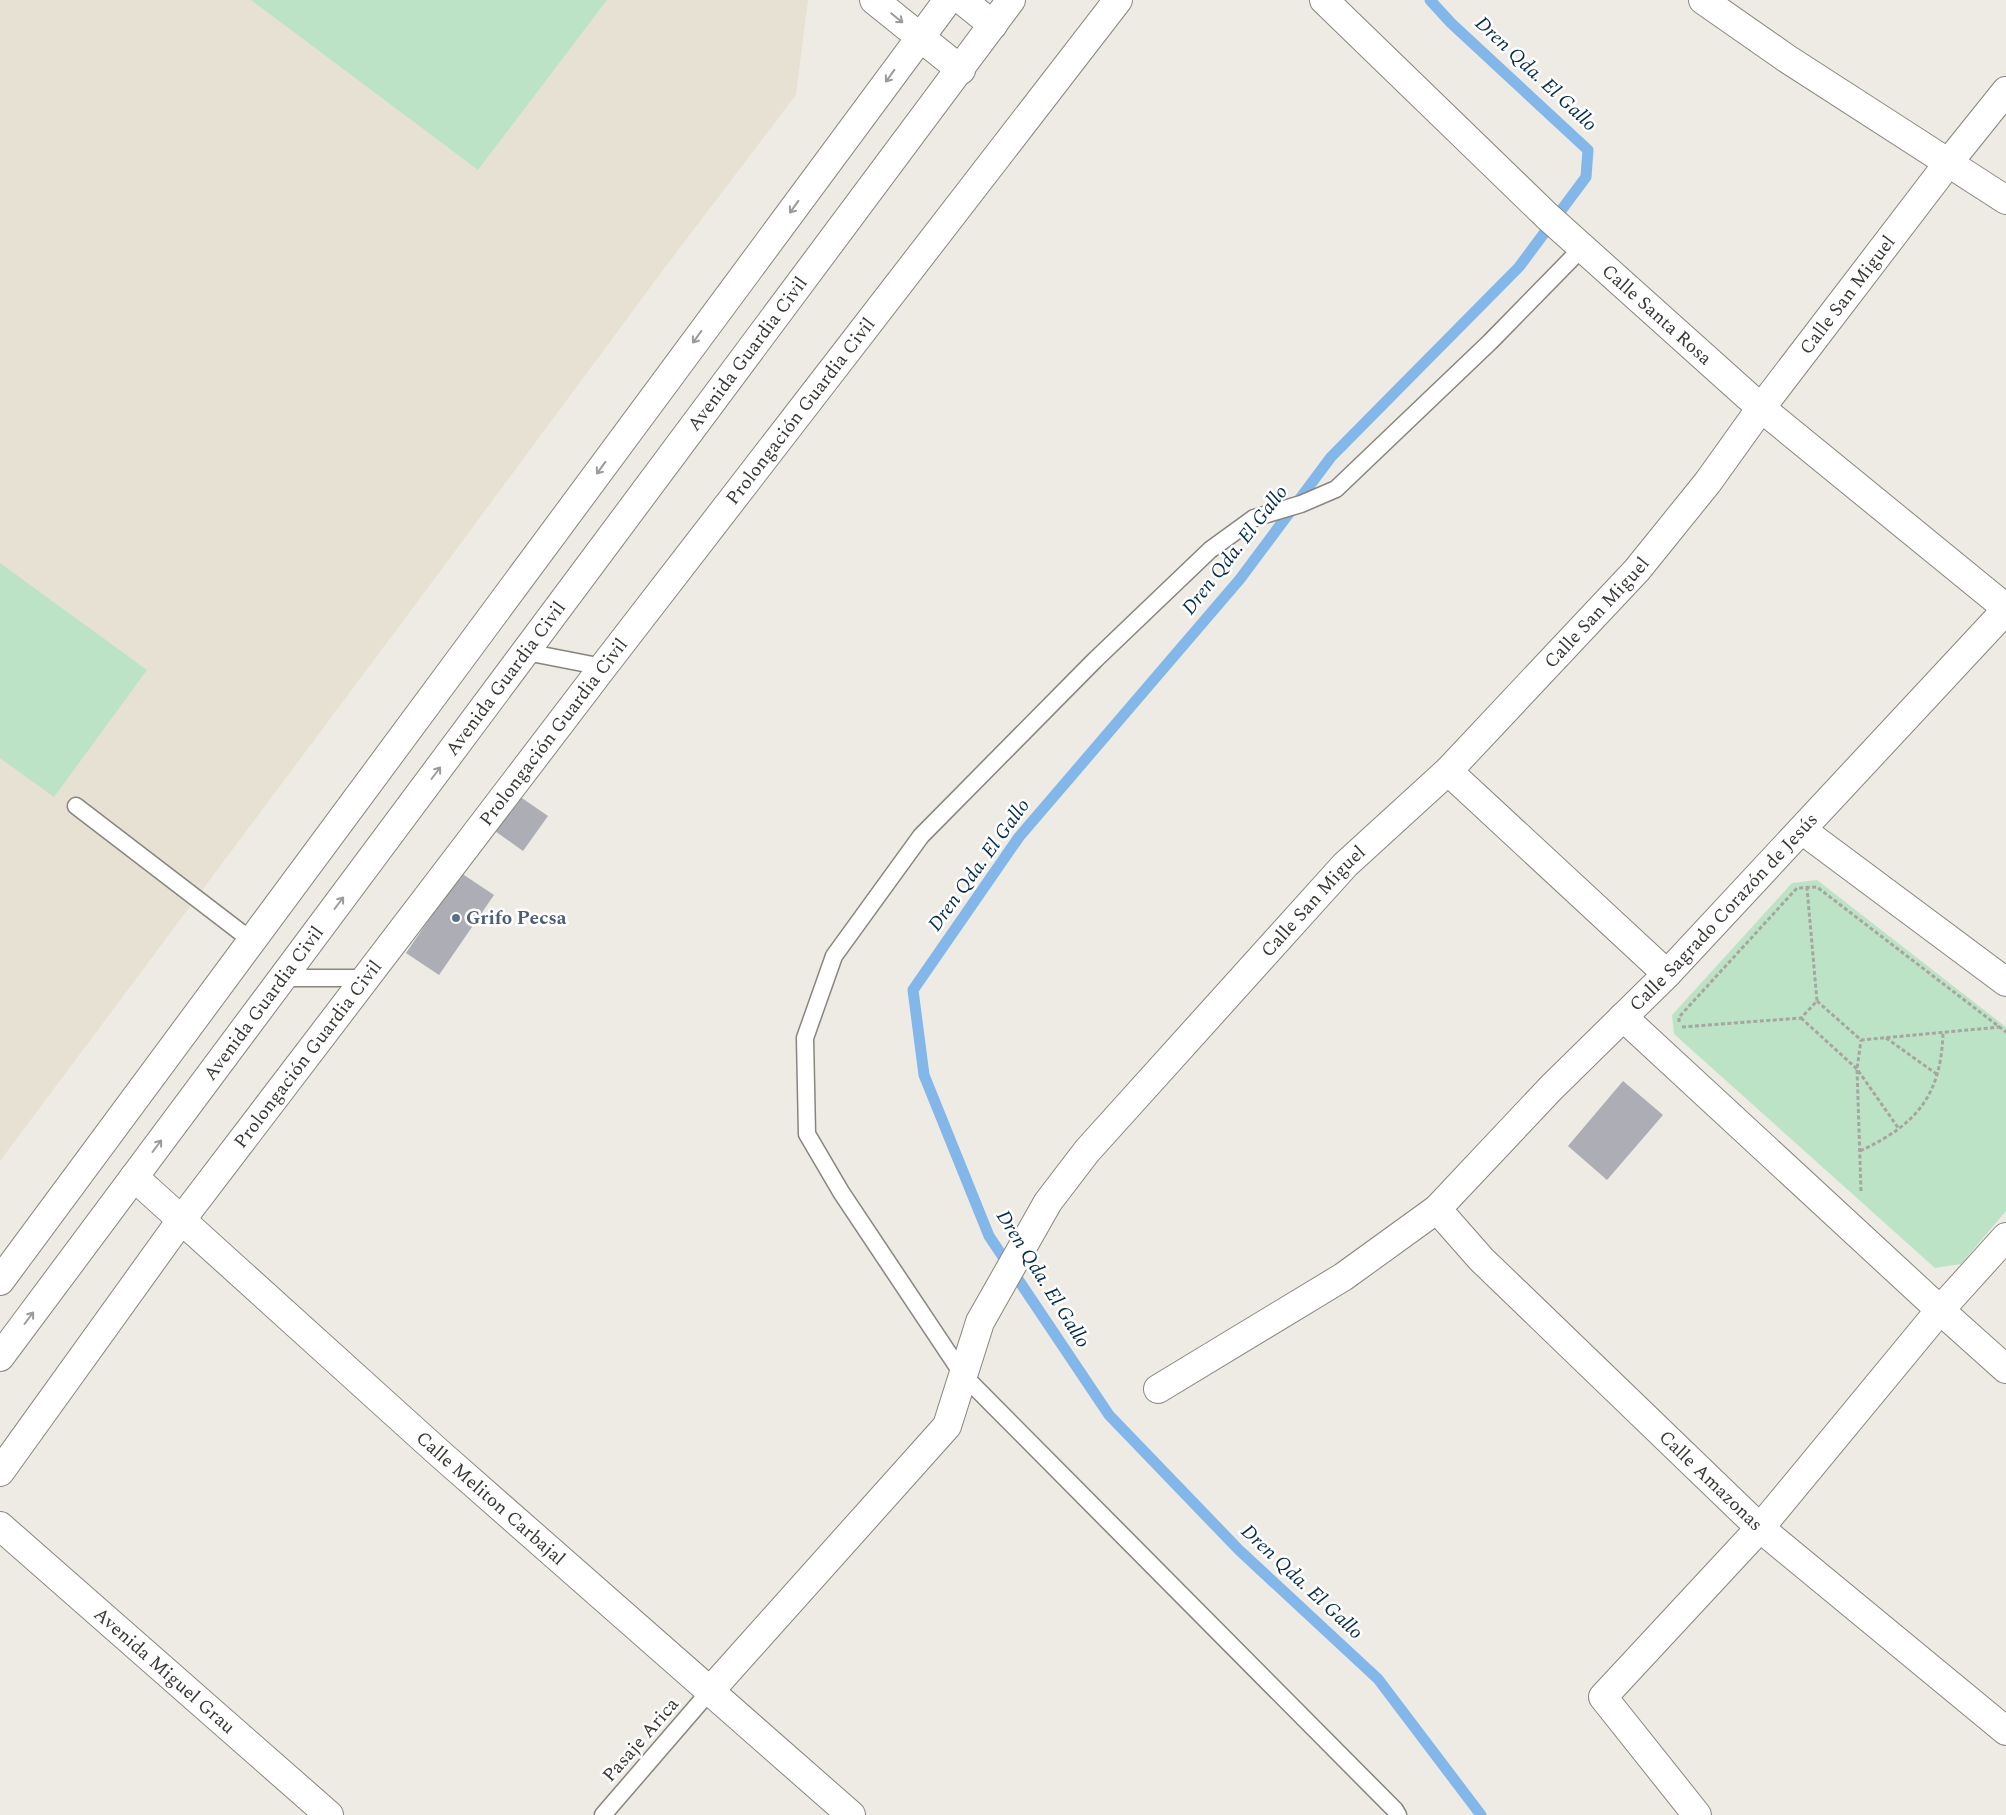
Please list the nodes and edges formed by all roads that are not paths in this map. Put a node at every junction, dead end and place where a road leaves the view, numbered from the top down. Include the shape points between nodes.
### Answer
1 (874, 0) edge
2 (948, 0) edge
3 (962, 0) edge
4 (1118, 0) edge
5 (1324, 0) edge
6 (1703, 0) edge
7 (1007, 9) edge
8 (919, 37) junction
9 (961, 70) junction
10 (2006, 91) edge
11 (1949, 162) junction
12 (2006, 200) edge
13 (1582, 248) junction
14 (1761, 408) junction
15 (2006, 609) edge
16 (526, 652) junction
17 (603, 667) junction
18 (1448, 771) junction
19 (76, 806) dead end
20 (1802, 830) junction
21 (252, 941) junction
22 (1667, 974) junction
23 (282, 978) junction
24 (366, 978) junction
25 (2006, 982) edge
26 (1623, 1016) junction
27 (134, 1176) junction
28 (1437, 1209) junction
29 (182, 1220) junction
30 (2006, 1237) edge
31 (0, 1281) edge
32 (1940, 1310) junction
33 (0, 1357) edge
34 (2006, 1368) edge
35 (963, 1374) junction
36 (1158, 1389) dead end
37 (0, 1472) edge
38 (0, 1526) edge
39 (1760, 1528) junction
40 (710, 1692) junction
41 (2006, 1731) edge
42 (329, 1815) edge
43 (603, 1815) edge
44 (851, 1815) edge
45 (1398, 1815) edge
46 (1697, 1815) edge

1 -> 8 main road
2 - 8 main road
3 - 7 main road
4 - 17 main road, Prolongación Guardia Civil
5 - 13 main road, Calle Santa Rosa
6 - 11 main road via 1786,58
7 - 9 main road, Avenida Guardia Civil
8 - 9 main road
8 -> 21 main road
9 - 16 main road, Avenida Guardia Civil
10 - 11 main road, Calle San Miguel
11 - 12 main road
11 - 14 main road, Calle San Miguel
13 - 14 main road, Calle Santa Rosa
13 - 35 lane via 1490,342 1336,489 1254,518 1210,550 1095,660 921,836 834,956 805,1038 807,1134 841,1192
14 - 15 main road, Calle Santa Rosa
14 - 18 main road, Calle San Miguel via 1708,482 1637,570
15 - 20 main road, Calle Sagrado Corazón de Jesús
16 - 17 lane
23 -> 16 main road, Avenida Guardia Civil
17 - 24 main road, Prolongación Guardia Civil
18 - 22 main road
18 - 35 main road, Calle San Miguel via 1345,865 1087,1151 1048,1202 980,1322
19 - 21 lane
20 - 22 main road, Calle Sagrado Corazón de Jesús
20 - 25 main road
21 - 31 main road
22 - 26 main road, Calle Sagrado Corazón de Jesús
23 - 24 lane
27 -> 23 main road, Avenida Guardia Civil
24 - 29 main road, Prolongación Guardia Civil
26 - 28 main road, Calle Sagrado Corazón de Jesús
26 - 32 main road
27 - 29 main road, Calle Meliton Carbajal
33 -> 27 main road, Avenida Guardia Civil
28 - 36 main road, Calle Sagrado Corazón de Jesús via 1343,1277
28 - 39 main road, Calle Amazonas via 1481,1259
29 - 37 main road, Prolongación Guardia Civil
29 - 40 main road, Calle Meliton Carbajal
30 - 32 main road
32 - 34 main road
32 - 39 main road
35 - 40 main road, Calle San Miguel via 947,1426
35 - 45 lane
38 - 42 main road, Avenida Miguel Grau
39 - 41 main road, Calle Amazonas
39 - 46 main road via 1603,1697
40 - 43 lane, Pasaje Arica
40 - 44 main road, Calle Meliton Carbajal

